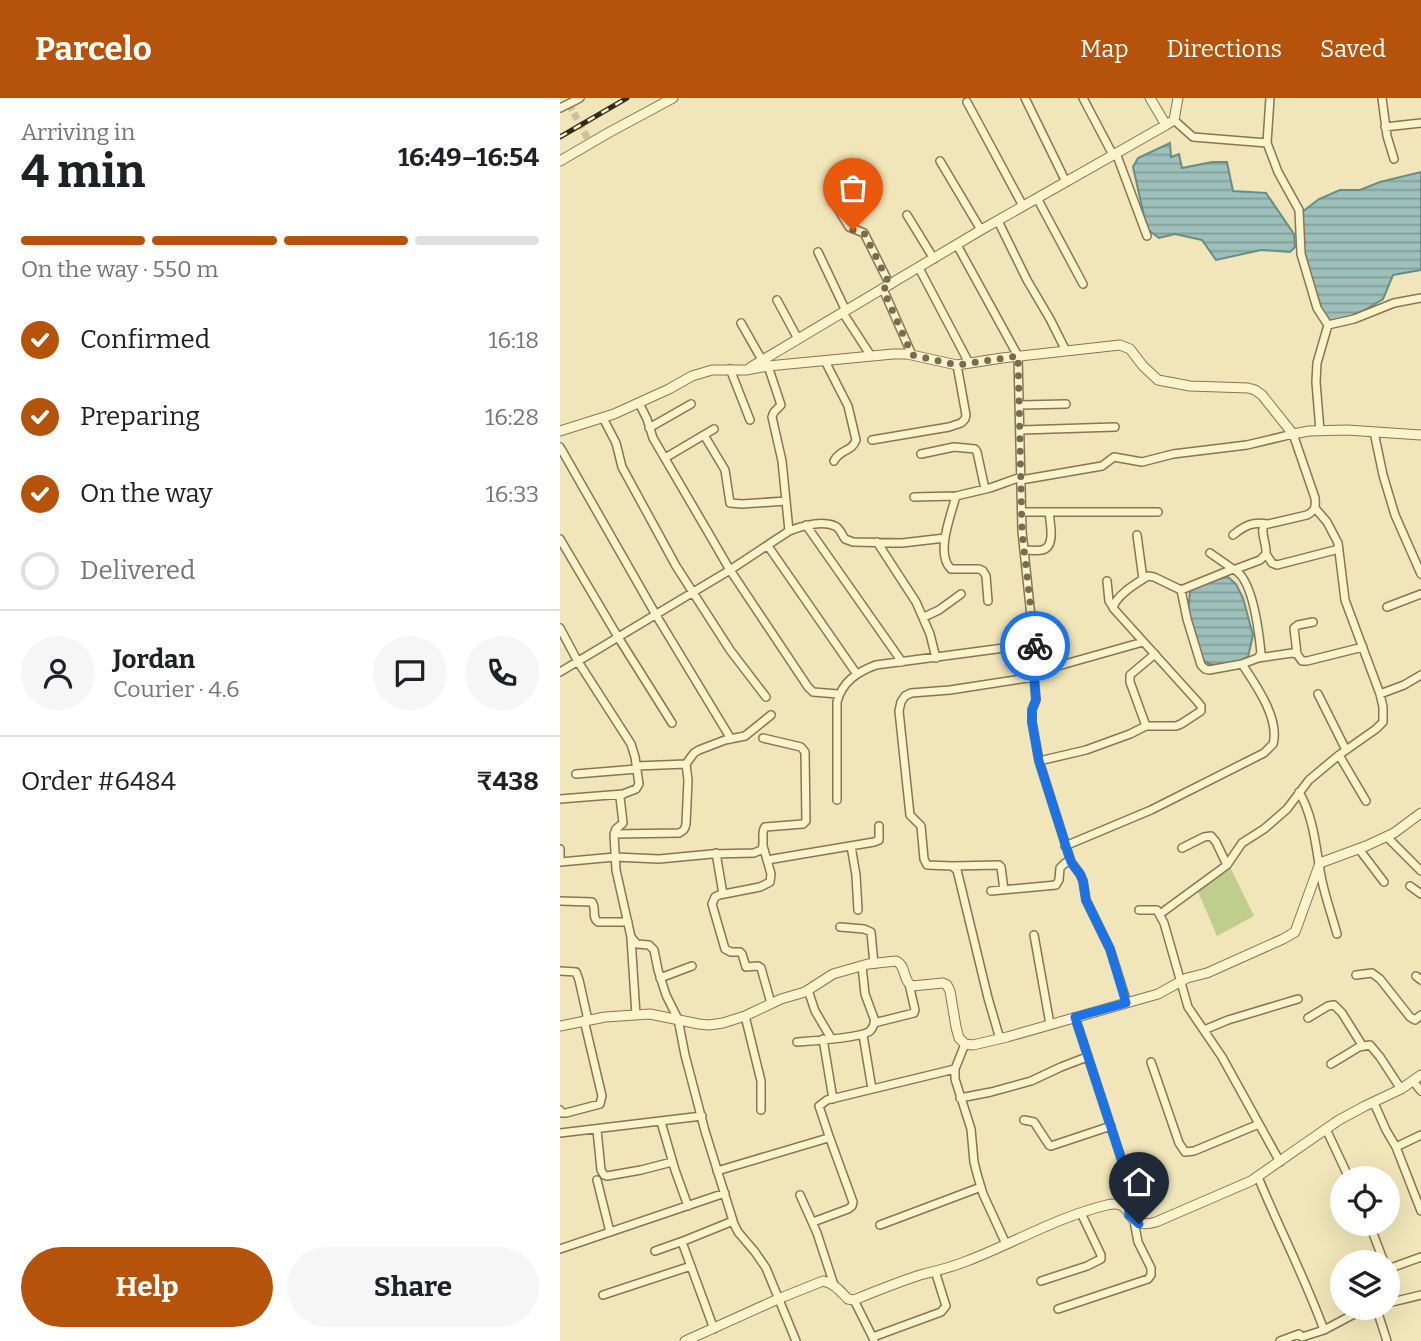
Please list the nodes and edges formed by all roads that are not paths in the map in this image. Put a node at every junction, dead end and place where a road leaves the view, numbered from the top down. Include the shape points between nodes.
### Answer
1 (580, 98) edge
2 (673, 98) edge
3 (1025, 98) edge
4 (1083, 98) edge
5 (1150, 98) edge
6 (1178, 98) edge
7 (1270, 98) edge
8 (1382, 98) edge
9 (568, 101) edge
10 (967, 102) dead end
11 (560, 108) edge
12 (1170, 123) junction
13 (1421, 123) edge
14 (1385, 127) junction
15 (1267, 143) junction
16 (1114, 154) junction
17 (1394, 159) dead end
18 (560, 161) edge
19 (940, 161) dead end
20 (875, 177) dead end
21 (1066, 182) junction
22 (830, 195) dead end
23 (1037, 198) junction
24 (1023, 206) junction
25 (837, 208) junction
26 (907, 215) dead end
27 (998, 221) junction
28 (981, 230) junction
29 (1147, 236) dead end
30 (957, 245) junction
31 (818, 252) dead end
32 (934, 258) junction
33 (919, 268) junction
34 (1083, 284) dead end
35 (887, 287) junction
36 (1421, 298) edge
37 (777, 300) dead end
38 (845, 312) junction
39 (741, 323) dead end
40 (1328, 325) junction
41 (798, 340) junction
42 (1066, 351) junction
43 (912, 355) junction
44 (871, 356) junction
45 (1018, 356) junction
46 (825, 361) junction
47 (765, 363) junction
48 (968, 363) junction
49 (957, 365) junction
50 (730, 369) junction
51 (639, 402) junction
52 (691, 404) dead end
53 (1066, 404) dead end
54 (1020, 405) junction
55 (603, 418) junction
56 (750, 420) dead end
57 (1115, 427) dead end
58 (649, 428) junction
59 (714, 429) dead end
60 (1020, 430) junction
61 (560, 431) edge
62 (1320, 431) junction
63 (1374, 432) junction
64 (1293, 434) junction
65 (704, 435) junction
66 (1421, 435) edge
67 (872, 440) dead end
68 (560, 447) edge
69 (921, 454) dead end
70 (665, 458) junction
71 (834, 461) dead end
72 (1021, 478) junction
73 (985, 489) junction
74 (956, 496) junction
75 (914, 497) dead end
76 (786, 501) junction
77 (1315, 508) junction
78 (1022, 512) junction
79 (1049, 512) junction
80 (1158, 512) dead end
81 (1267, 524) junction
82 (806, 525) junction
83 (789, 531) junction
84 (1137, 535) dead end
85 (1233, 535) dead end
86 (944, 538) junction
87 (560, 539) edge
88 (877, 542) junction
89 (768, 546) junction
90 (1339, 549) junction
91 (1024, 550) junction
92 (1210, 553) dead end
93 (1266, 554) junction
94 (1234, 569) junction
95 (730, 570) junction
96 (1421, 574) edge
97 (1143, 579) junction
98 (1107, 581) dead end
99 (1181, 590) junction
100 (692, 593) junction
101 (961, 594) dead end
102 (1421, 594) edge
103 (988, 601) dead end
104 (1387, 607) dead end
105 (1113, 608) junction
106 (656, 615) junction
107 (924, 617) junction
108 (1313, 622) dead end
109 (560, 628) edge
110 (618, 637) junction
111 (1143, 642) junction
112 (1034, 644) junction
113 (1363, 647) junction
114 (1155, 654) junction
115 (1297, 654) junction
116 (936, 658) junction
117 (1258, 658) junction
118 (577, 660) junction
119 (902, 662) junction
120 (1036, 664) junction
121 (1242, 664) junction
122 (560, 672) edge
123 (856, 673) junction
124 (1421, 675) edge
125 (1034, 677) junction
126 (838, 694) junction
127 (1381, 694) junction
128 (1318, 695) dead end
129 (766, 697) dead end
130 (771, 715) dead end
131 (672, 723) dead end
132 (1146, 726) junction
133 (763, 738) dead end
134 (731, 739) junction
135 (1343, 752) junction
136 (1039, 761) junction
137 (686, 764) junction
138 (637, 768) junction
139 (576, 774) dead end
140 (1299, 792) junction
141 (623, 794) junction
142 (560, 799) edge
143 (837, 800) dead end
144 (1366, 801) dead end
145 (1421, 813) edge
146 (879, 825) dead end
147 (614, 834) junction
148 (1387, 837) junction
149 (763, 845) junction
150 (851, 846) junction
151 (1065, 846) junction
152 (1181, 848) dead end
153 (560, 849) edge
154 (1359, 849) junction
155 (716, 853) junction
156 (615, 857) junction
157 (767, 860) junction
158 (560, 862) edge
159 (1071, 862) junction
160 (1320, 863) junction
161 (1227, 865) junction
162 (951, 866) junction
163 (1421, 871) edge
164 (1384, 882) dead end
165 (1410, 886) dead end
166 (1004, 890) junction
167 (991, 891) dead end
168 (723, 894) junction
169 (1421, 894) edge
170 (560, 901) edge
171 (858, 910) dead end
172 (1139, 910) dead end
173 (1160, 914) junction
174 (628, 922) junction
175 (840, 927) dead end
176 (1337, 934) dead end
177 (1034, 935) dead end
178 (631, 937) junction
179 (874, 964) junction
180 (692, 966) dead end
181 (862, 966) junction
182 (560, 971) edge
183 (1356, 975) dead end
184 (660, 978) junction
185 (1180, 982) junction
186 (909, 984) junction
187 (808, 990) junction
188 (1298, 999) dead end
189 (771, 1003) junction
190 (1126, 1003) junction
191 (636, 1014) junction
192 (1421, 1015) edge
193 (745, 1016) junction
194 (1075, 1017) junction
195 (1308, 1018) dead end
196 (678, 1019) junction
197 (586, 1020) junction
198 (874, 1023) junction
199 (1050, 1024) junction
200 (560, 1026) edge
201 (1204, 1030) junction
202 (863, 1034) junction
203 (827, 1039) junction
204 (1000, 1039) junction
205 (797, 1042) dead end
206 (965, 1044) junction
207 (1362, 1045) junction
208 (1087, 1057) junction
209 (1151, 1062) dead end
210 (1331, 1064) dead end
211 (955, 1069) junction
212 (1417, 1078) edge
213 (872, 1089) junction
214 (1401, 1089) junction
215 (1421, 1091) edge
216 (960, 1098) junction
217 (833, 1099) junction
218 (1374, 1102) junction
219 (560, 1110) edge
220 (761, 1110) dead end
221 (702, 1116) junction
222 (1024, 1120) dead end
223 (661, 1122) junction
224 (1259, 1124) junction
225 (1111, 1126) junction
226 (1326, 1129) junction
227 (597, 1130) junction
228 (560, 1133) edge
229 (1421, 1135) edge
230 (829, 1136) junction
231 (1395, 1147) junction
232 (673, 1162) junction
233 (1280, 1162) junction
234 (1343, 1166) edge
235 (717, 1171) junction
236 (1258, 1177) junction
237 (597, 1180) dead end
238 (981, 1187) junction
239 (724, 1193) junction
240 (800, 1195) dead end
241 (688, 1206) junction
242 (1421, 1210) edge
243 (1081, 1213) junction
244 (1132, 1218) junction
245 (733, 1221) junction
246 (813, 1222) junction
247 (880, 1225) dead end
248 (610, 1232) junction
249 (682, 1242) junction
250 (1006, 1244) junction
251 (560, 1249) edge
252 (655, 1251) dead end
253 (1421, 1257) edge
254 (1400, 1265) edge
255 (691, 1266) junction
256 (935, 1271) junction
257 (1041, 1281) dead end
258 (834, 1285) junction
259 (603, 1295) dead end
260 (1421, 1295) edge
261 (778, 1299) junction
262 (855, 1300) junction
263 (1400, 1300) edge
264 (1058, 1309) dead end
265 (1343, 1320) edge
266 (1380, 1320) edge
267 (713, 1329) junction
268 (1324, 1330) junction
269 (874, 1339) edge
270 (685, 1341) edge
271 (796, 1341) edge
272 (1280, 1341) edge
273 (1387, 1341) edge

1 - 9 street
2 - 18 street
3 - 21 street
4 - 16 street
5 - 12 street
6 - 12 street
7 - 15 street
8 - 14 street
9 - 11 street
10 - 24 street
12 - 15 street via 1193,137
12 - 16 street
13 - 14 street
14 - 17 street
15 - 40 street via 1299,210 1301,254 1317,308
16 - 21 street
16 - 29 street
19 - 28 street
20 - 25 street via 863,192
21 - 23 street
22 - 25 street
23 - 24 street
23 - 34 street
24 - 27 street
25 - 35 street via 849,227 864,233
26 - 32 street
27 - 28 street
27 - 42 street
28 - 30 street
30 - 32 street
30 - 45 street
31 - 38 street
32 - 33 street
33 - 35 street
33 - 48 street
35 - 38 street
35 - 43 street
36 - 40 street
37 - 41 street
38 - 41 street
38 - 44 street
39 - 47 street
40 - 62 street via 1315,383
41 - 47 street
42 - 45 street
42 - 64 street via 1120,345 1130,349 1158,380 1255,390
43 - 44 street
43 - 49 street
44 - 46 street
45 - 48 street
45 - 54 street
46 - 47 street
46 - 71 street via 848,406 856,440
47 - 50 street via 746,370
47 - 76 street via 781,405 772,417
48 - 49 street
49 - 67 street via 966,415 961,423
50 - 51 street via 701,373
50 - 56 street
51 - 55 street
51 - 58 street
52 - 58 street
53 - 54 street
54 - 60 street
55 - 61 street
55 - 100 street via 622,467
57 - 60 street
58 - 70 street
59 - 65 street
60 - 72 street
62 - 63 street
62 - 64 street
63 - 66 street
63 - 96 street via 1395,515
64 - 72 street via 1142,462 1114,457 1102,466
64 - 77 street
65 - 70 street
65 - 76 street via 724,470 730,503
68 - 106 street
69 - 73 street via 954,447 975,449
70 - 95 street
72 - 73 street
72 - 78 street
73 - 74 street
74 - 75 street
74 - 86 street
76 - 83 street
77 - 81 street via 1307,515
77 - 90 street
78 - 79 street
78 - 91 street
79 - 80 street
79 - 91 street via 1048,548
81 - 85 street via 1252,524
81 - 93 street via 1262,530
82 - 83 street
82 - 88 street via 833,525 848,541
82 - 119 street
83 - 89 street
84 - 97 street
86 - 88 street
86 - 103 street via 947,566 983,570
87 - 110 street
88 - 107 street
89 - 95 street
89 - 123 street
90 - 93 street via 1278,565
90 - 113 street via 1345,600
91 - 112 street
92 - 94 street
93 - 94 street
94 - 99 street
94 - 117 street via 1247,585 1254,610
95 - 100 street
95 - 126 street via 808,687 813,692
97 - 99 street via 1150,576
97 - 105 street
98 - 105 street
99 - 121 street via 1201,665 1209,670
100 - 106 street
100 - 129 street
101 - 107 street
102 - 104 street
105 - 111 street
106 - 110 street
106 - 134 street
107 - 116 street
108 - 115 street via 1294,628
109 - 118 street
110 - 118 street
110 - 131 street
111 - 114 street
111 - 120 street via 1057,666
112 - 116 street
112 - 120 street
113 - 115 street via 1307,661
113 - 127 street
114 - 132 street via 1130,675
114 - 132 street via 1201,711 1176,726
115 - 117 street
116 - 119 street
117 - 121 street
118 - 122 street
118 - 138 street via 631,744
119 - 123 street
120 - 125 street
121 - 151 street via 1266,704 1275,733 1271,748 1151,810
123 - 126 street
124 - 127 street
125 - 136 street via 1032,722
125 - 162 street via 911,692 901,702 910,815 921,826 927,865
126 - 143 street
127 - 135 street via 1381,725
128 - 135 street
130 - 134 street via 750,734
132 - 136 street via 1098,746
133 - 149 street via 805,752 806,821 765,827
134 - 137 street via 699,750
135 - 140 street
135 - 144 street
136 - 151 street
137 - 138 street
137 - 147 street via 685,829 679,833
138 - 139 street
138 - 141 street via 638,788
140 - 160 street
140 - 161 street via 1277,820 1242,843
141 - 142 street
141 - 147 street via 623,823
145 - 148 street
146 - 150 street via 879,840
147 - 156 street
148 - 154 street
148 - 163 street
149 - 155 street via 754,853
149 - 157 street
150 - 157 street
150 - 171 street
151 - 159 street
152 - 161 street via 1211,836
153 - 158 street
154 - 160 street
154 - 164 street
155 - 156 street via 659,859
155 - 168 street
156 - 158 street
156 - 174 street
157 - 168 street via 771,879 765,885
159 - 166 street via 1060,868 1056,885
159 - 190 street via 1110,949
160 - 176 street
160 - 185 street via 1295,932
161 - 173 street
162 - 166 street via 999,865
162 - 204 street via 958,875
165 - 169 street
166 - 167 street
168 - 189 street via 712,904 725,949 740,952 746,967 761,968
170 - 174 street via 592,902 598,922
172 - 173 street via 1153,909
173 - 185 street
174 - 178 street
175 - 179 street via 871,932
177 - 199 street
178 - 184 street via 637,944 653,947
178 - 191 street
179 - 181 street
179 - 186 street via 900,962
180 - 184 street
181 - 187 street via 833,974
181 - 198 street
182 - 197 street via 576,972
183 - 192 street via 1373,973 1410,1017 1415,1020
184 - 196 street
185 - 190 street
185 - 201 street via 1188,1007
186 - 198 street via 914,1013
186 - 206 street via 947,985 956,1027
187 - 189 street
187 - 203 street
188 - 201 street
189 - 193 street
190 - 194 street
191 - 196 street
191 - 197 street
193 - 196 street via 709,1025
193 - 220 street via 759,1070
194 - 199 street
194 - 208 street
195 - 207 street via 1334,1004
196 - 221 street
197 - 200 street
197 - 219 street via 602,1100 566,1113
198 - 202 street
199 - 204 street
201 - 224 street
202 - 203 street
202 - 213 street
203 - 205 street
203 - 217 street
204 - 206 street
206 - 211 street
207 - 210 street
207 - 214 street via 1374,1049
208 - 216 street via 1031,1081
208 - 225 street
209 - 224 street via 1185,1152
211 - 213 street
211 - 216 street
212 - 214 street
212 - 215 street
213 - 217 street
214 - 218 street
216 - 238 street via 971,1129
217 - 230 street via 819,1106
218 - 226 street
218 - 231 street
221 - 223 street
221 - 235 street
222 - 225 street via 1034,1122 1051,1146
223 - 227 street
223 - 232 street
224 - 233 street
225 - 244 street via 1127,1180
226 - 233 street
226 - 234 street
227 - 228 street
227 - 232 street via 604,1175
229 - 231 street
230 - 235 street
230 - 246 street via 853,1202 848,1209
231 - 242 street
232 - 241 street
233 - 236 street
235 - 239 street
236 - 244 street via 1156,1222 1145,1225
236 - 268 street
237 - 248 street
238 - 247 street
238 - 250 street
239 - 241 street
239 - 245 street
240 - 246 street
241 - 248 street
243 - 244 street via 1115,1203 1125,1207
243 - 250 street
243 - 257 street via 1101,1259
244 - 264 street via 1151,1268 1148,1279
245 - 249 street
245 - 261 street via 766,1268
246 - 258 street
248 - 251 street
249 - 252 street
249 - 255 street
250 - 256 street
253 - 254 street
255 - 259 street
255 - 267 street
256 - 262 street
256 - 269 street via 945,1310
258 - 261 street via 823,1281
258 - 262 street
260 - 263 street
261 - 267 street
261 - 271 street
262 - 269 street
265 - 268 street
266 - 273 street
267 - 270 street
268 - 272 street

